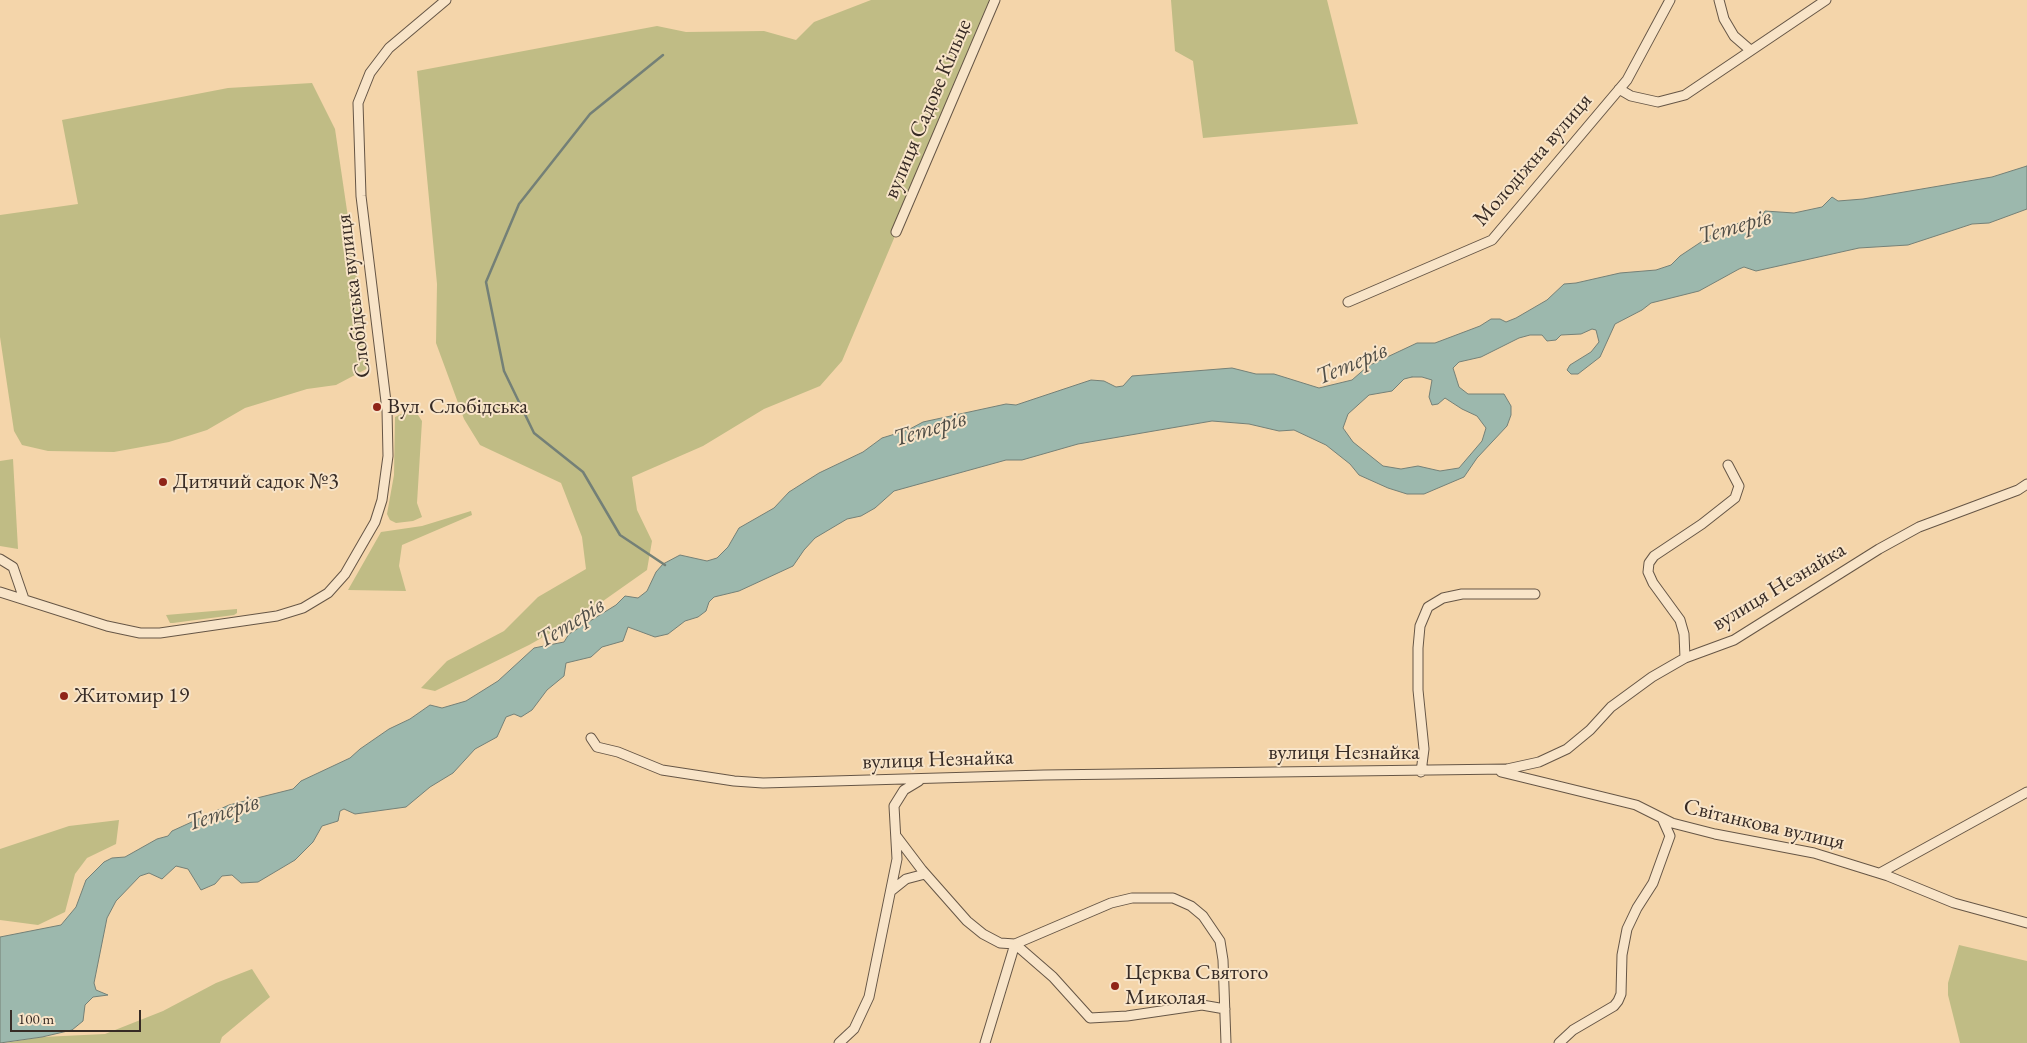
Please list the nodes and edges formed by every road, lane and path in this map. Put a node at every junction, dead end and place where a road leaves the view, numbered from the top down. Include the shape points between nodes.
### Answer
1 (446, 0) edge
2 (995, 0) edge
3 (1670, 0) edge
4 (1719, 0) edge
5 (1826, 0) edge
6 (1749, 49) junction
7 (1619, 89) junction
8 (896, 232) dead end
9 (1348, 302) dead end
10 (1728, 465) dead end
11 (2027, 484) edge
12 (0, 559) edge
13 (0, 592) edge
14 (1535, 594) dead end
15 (24, 599) junction
16 (1685, 658) junction
17 (591, 738) dead end
18 (1491, 770) junction
19 (1422, 772) junction
20 (924, 780) junction
21 (2027, 792) edge
22 (1662, 818) junction
23 (897, 837) junction
24 (1880, 873) junction
25 (926, 874) junction
26 (891, 892) junction
27 (2026, 922) edge
28 (1015, 944) junction
29 (1224, 1009) junction
30 (838, 1043) edge
31 (984, 1043) edge
32 (1226, 1043) edge
33 (1559, 1043) edge

1 - 15 street, Слобідська вулиця via 389,48 370,73 358,103 361,196 388,429 386,475 375,522 345,574 328,594 303,608 277,616 179,632 140,633 107,626
2 - 8 street, вулиця Садове Кільце
3 - 7 street, Молодіжна вулиця
4 - 6 street via 1724,19 1734,36
5 - 6 street
6 - 7 street via 1685,94 1670,99 1658,102 1643,100
7 - 9 street, Молодіжна вулиця via 1492,240
10 - 16 street via 1739,486 1735,498 1648,563 1653,584 1680,620
11 - 16 street, вулиця Незнайка via 1920,528 1846,568 1734,640
12 - 15 street via 13,567
13 - 15 street, Слобідська вулиця
14 - 19 street via 1462,594 1443,598 1428,607 1420,626 1418,648 1418,690 1424,748
16 - 18 street, вулиця Незнайка via 1623,698 1567,749 1539,762
17 - 20 street, вулиця Незнайка via 597,746 662,770 734,781
18 - 19 street, вулиця Незнайка
18 - 22 street, Світанкова вулиця via 1636,806
19 - 20 street, вулиця Незнайка via 1222,772
20 - 23 street via 910,785 897,798 894,815
21 - 24 street
22 - 24 street, Світанкова вулиця via 1714,834 1814,853
22 - 33 street via 1670,836 1656,876 1627,929 1618,1001
23 - 25 street
23 - 26 street
24 - 27 street, Світанкова вулиця via 1954,903
25 - 26 street via 906,879
25 - 28 street via 967,921 983,934 1000,943
26 - 30 street via 869,996 854,1029
28 - 29 street via 1053,977 1090,1018 1202,1005
28 - 29 street via 1111,903 1132,898 1173,898 1203,916 1220,941
28 - 31 street
29 - 32 street

